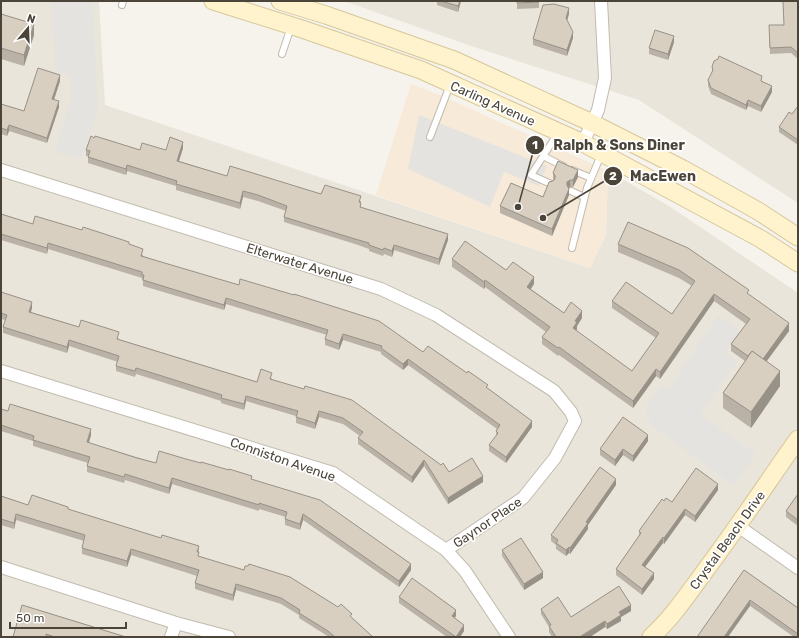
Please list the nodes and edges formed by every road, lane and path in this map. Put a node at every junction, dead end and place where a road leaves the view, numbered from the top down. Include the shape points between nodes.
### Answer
1 (214, 1) edge
2 (280, 1) edge
3 (601, 1) edge
4 (292, 25) junction
5 (282, 54) dead end
6 (450, 84) junction
7 (592, 123) junction
8 (559, 132) junction
9 (430, 137) dead end
10 (583, 143) junction
11 (602, 153) junction
12 (543, 156) junction
13 (1, 170) edge
14 (591, 178) junction
15 (552, 184) edge
16 (571, 191) dead end
17 (584, 197) junction
18 (798, 237) edge
19 (572, 248) dead end
20 (798, 263) edge
21 (1, 371) edge
22 (571, 412) joint
23 (798, 440) edge
24 (738, 526) junction
25 (446, 550) junction
26 (1, 566) edge
27 (798, 568) edge
28 (176, 623) junction
29 (171, 637) edge
30 (229, 637) edge
31 (509, 637) edge
32 (650, 637) edge

1 - 4 main road, Carling Avenue
2 - 7 main road, Carling Avenue via 454,60
3 - 7 street via 605,78 598,110
4 - 5 lane
4 - 6 main road, Carling Avenue via 421,70
6 - 8 main road, Carling Avenue
6 - 9 lane
7 - 10 street
7 - 18 main road, Carling Avenue via 690,172
8 - 10 main road, Carling Avenue
8 - 12 lane
10 - 11 main road, Carling Avenue
11 - 14 lane
11 - 20 main road, Carling Avenue via 761,238
12 - 14 lane
12 - 15 lane via 531,175
13 - 22 street, Elterwater Avenue via 381,289 436,315 554,391
14 - 17 lane
16 - 17 lane
17 - 19 lane
21 - 25 street, Conniston Avenue via 333,473
22 - 25 street, Gaynor Place via 575,421 555,458 523,498
23 - 24 main road, Crystal Beach Drive
24 - 27 street
24 - 32 main road, Crystal Beach Drive via 669,619
25 - 31 street, Conniston Avenue via 465,571
26 - 28 street
28 - 29 street
28 - 30 street

